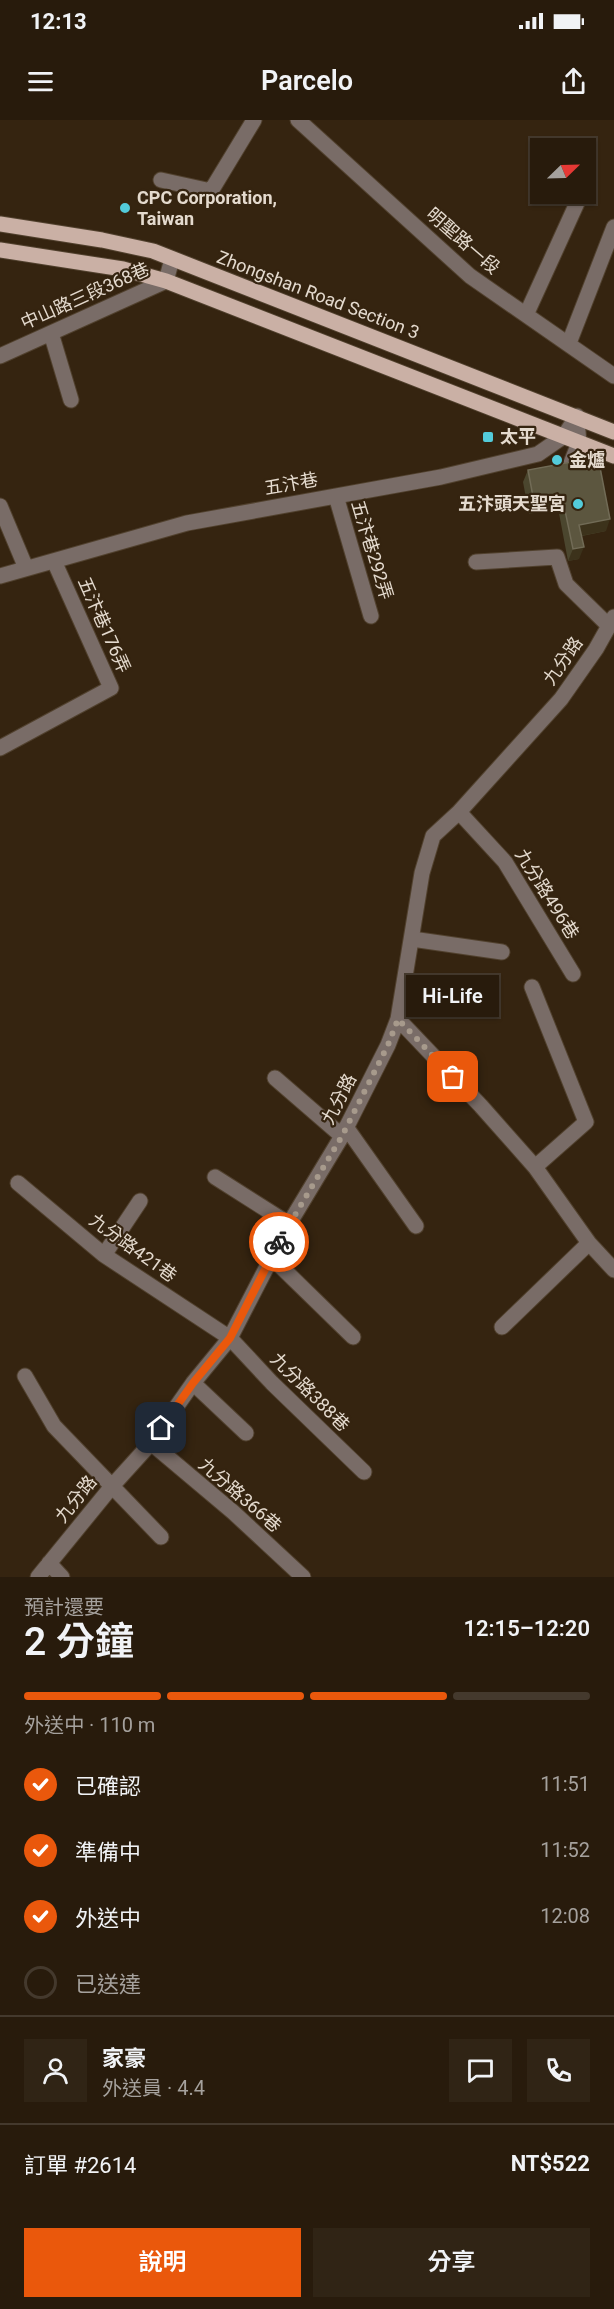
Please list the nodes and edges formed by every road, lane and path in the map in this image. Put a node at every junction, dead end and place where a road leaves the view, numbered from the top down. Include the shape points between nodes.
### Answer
1 (254, 120) edge
2 (298, 120) edge
3 (161, 180) dead end
4 (577, 204) edge
5 (0, 224) edge
6 (614, 227) edge
7 (0, 250) edge
8 (172, 259) junction
9 (166, 281) junction
10 (526, 315) junction
11 (51, 333) junction
12 (569, 343) junction
13 (0, 356) edge
14 (614, 376) edge
15 (71, 400) dead end
16 (577, 416) junction
17 (614, 432) edge
18 (564, 436) junction
19 (579, 443) junction
20 (614, 456) edge
21 (571, 463) edge
22 (336, 496) junction
23 (0, 506) edge
24 (54, 561) junction
25 (476, 562) dead end
26 (26, 568) junction
27 (0, 576) edge
28 (371, 616) dead end
29 (611, 622) edge
30 (0, 748) edge
31 (459, 812) junction
32 (412, 939) junction
33 (502, 952) dead end
34 (573, 974) dead end
35 (532, 987) dead end
36 (398, 1019) junction
37 (275, 1078) dead end
38 (344, 1131) junction
39 (535, 1167) junction
40 (215, 1177) dead end
41 (18, 1183) dead end
42 (140, 1202) dead end
43 (289, 1224) junction
44 (416, 1226) dead end
45 (589, 1243) junction
46 (104, 1255) junction
47 (271, 1257) junction
48 (614, 1270) edge
49 (502, 1328) dead end
50 (353, 1337) dead end
51 (230, 1338) junction
52 (25, 1376) dead end
53 (193, 1383) junction
54 (246, 1433) dead end
55 (150, 1443) junction
56 (364, 1472) dead end
57 (113, 1485) junction
58 (161, 1536) dead end
59 (49, 1563) junction
60 (39, 1577) edge
61 (62, 1577) edge
62 (303, 1577) edge

1 - 3 street via 210,191
2 - 10 street, 明聖路一段 via 470,276
4 - 10 street
5 - 8 main road, Zhongshan Road Section 3 via 102,240
6 - 12 street
7 - 9 main road via 123,269
8 - 9 street, 中山路三段368巷
8 - 16 main road, Zhongshan Road Section 3
9 - 11 street, 中山路三段368巷
9 - 18 main road
10 - 12 street, 明聖路一段
11 - 13 street, 中山路三段368巷
11 - 15 street
12 - 14 street, 明聖路一段
16 - 17 main road, Zhongshan Road Section 3
16 - 18 street, 五汴巷
16 - 19 street
18 - 19 main road
18 - 22 street, 五汴巷 via 540,456
19 - 20 main road
19 - 21 street
22 - 24 street, 五汴巷 via 187,523
22 - 28 street, 五汴巷292弄
23 - 26 street
24 - 26 street, 五汴巷
24 - 30 street, 五汴巷176弄 via 111,688
25 - 29 street via 557,557 566,584
26 - 27 street, 五汴巷
29 - 31 street, 九分路 via 561,699
31 - 32 street, 九分路 via 433,836 422,873
31 - 34 street, 九分路496巷 via 505,862
32 - 33 street
32 - 36 street, 九分路
35 - 39 street via 586,1122
36 - 38 street, 九分路
36 - 39 street
37 - 38 street
38 - 43 street, 九分路
38 - 44 street
39 - 45 street
40 - 43 street
41 - 46 street, 九分路421巷
42 - 46 street
43 - 47 street, 九分路
45 - 48 street
45 - 49 street
46 - 51 street, 九分路421巷
47 - 50 street
47 - 51 street, 九分路
51 - 53 street, 九分路
51 - 56 street, 九分路388巷
52 - 57 street via 54,1426
53 - 54 street
53 - 55 street, 九分路
55 - 57 street, 九分路
55 - 62 street, 九分路366巷
57 - 58 street
57 - 59 street, 九分路
59 - 60 street, 九分路
59 - 61 street

